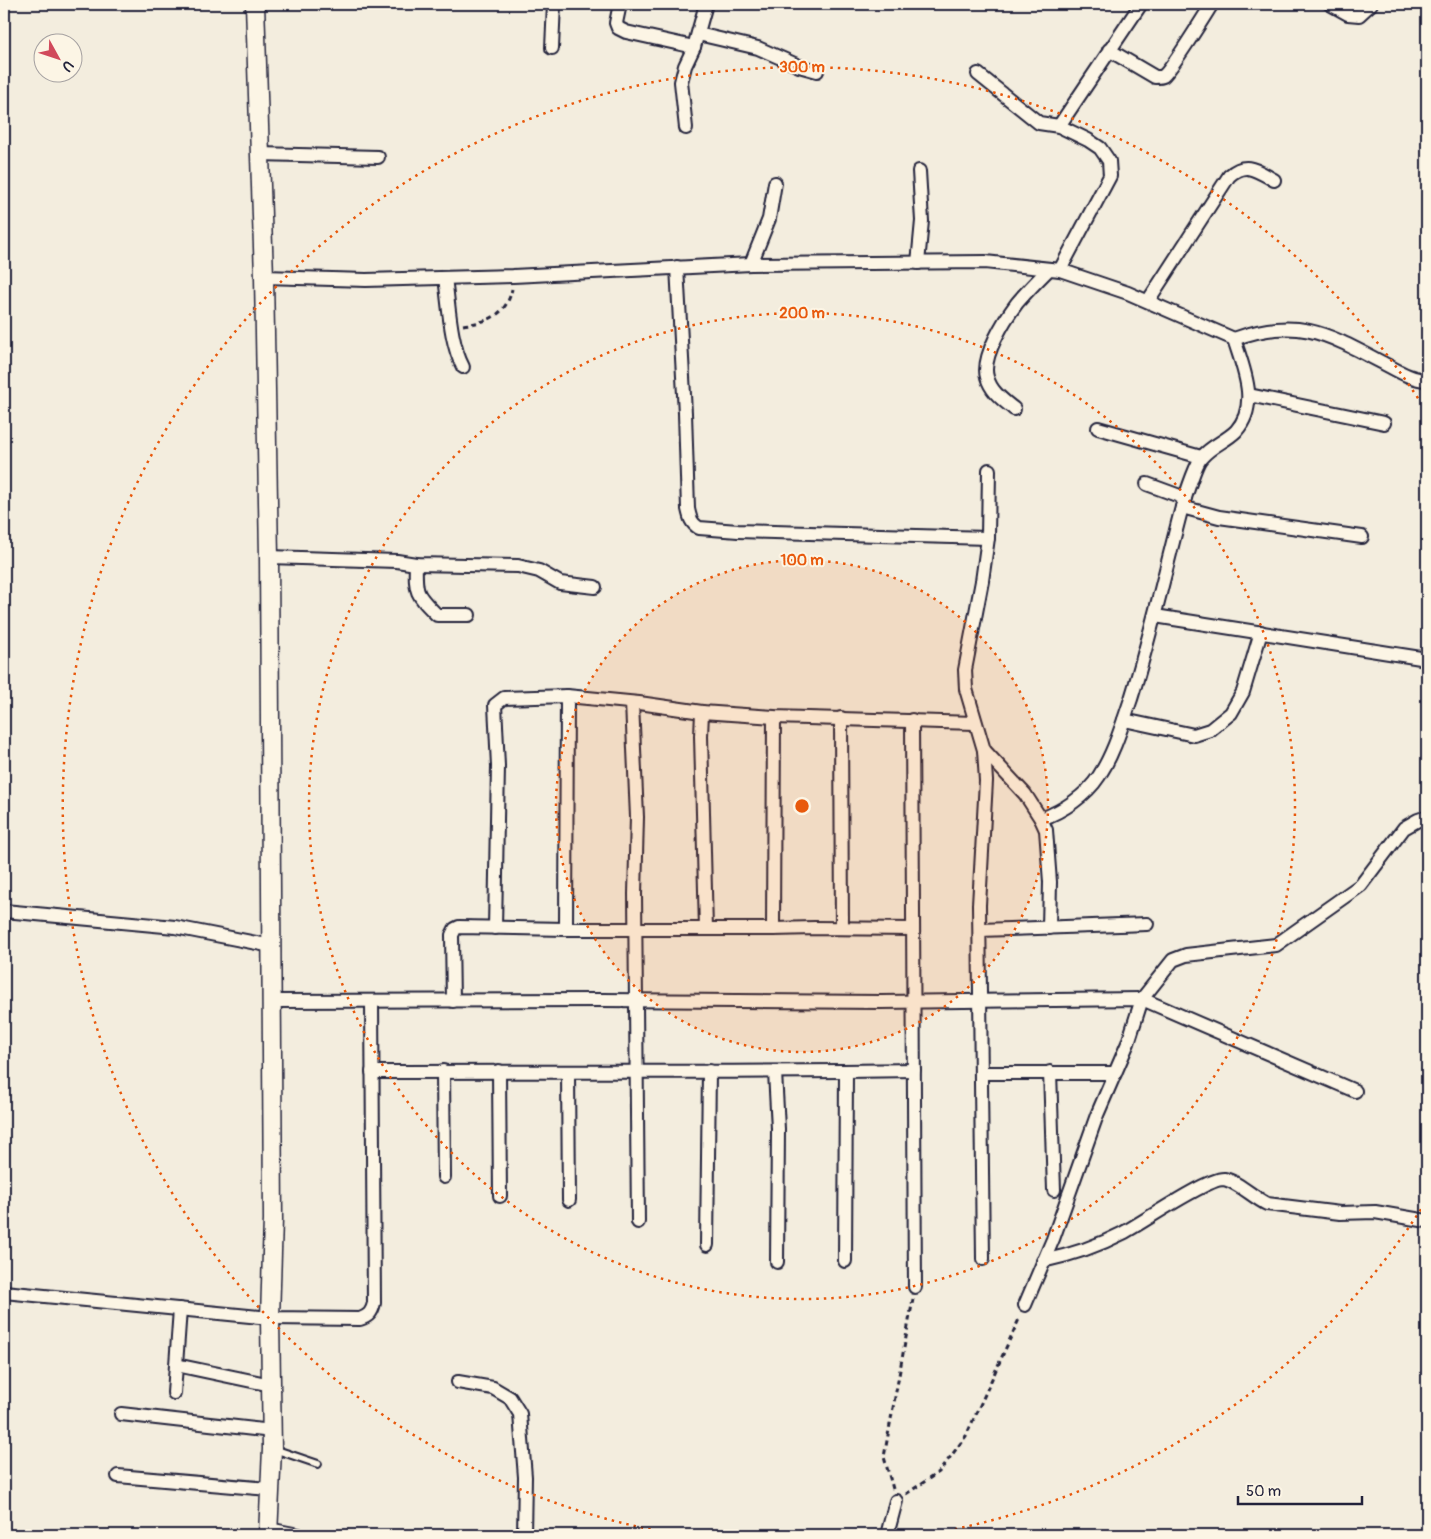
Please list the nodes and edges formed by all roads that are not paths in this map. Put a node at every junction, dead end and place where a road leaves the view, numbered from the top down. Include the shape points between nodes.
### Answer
1 (255, 4) edge
2 (554, 4) edge
3 (620, 4) edge
4 (706, 4) edge
5 (1141, 4) edge
6 (1212, 4) edge
7 (1330, 4) edge
8 (1371, 4) edge
9 (698, 34) junction
10 (694, 47) junction
11 (552, 48) dead end
12 (1109, 50) junction
13 (817, 72) dead end
14 (978, 74) dead end
15 (1059, 126) junction
16 (686, 128) dead end
17 (259, 154) junction
18 (378, 157) dead end
19 (919, 171) dead end
20 (1274, 180) dead end
21 (775, 183) dead end
22 (918, 263) junction
23 (751, 264) junction
24 (677, 267) junction
25 (1054, 269) junction
26 (264, 277) junction
27 (445, 278) junction
28 (1148, 301) junction
29 (1234, 339) junction
30 (463, 367) dead end
31 (1427, 380) edge
32 (1249, 395) junction
33 (1014, 409) dead end
34 (1384, 423) dead end
35 (1098, 428) dead end
36 (1201, 457) junction
37 (990, 470) dead end
38 (1147, 484) dead end
39 (1183, 502) junction
40 (1362, 537) dead end
41 (988, 538) junction
42 (269, 557) junction
43 (416, 564) junction
44 (595, 587) dead end
45 (470, 615) dead end
46 (1155, 616) junction
47 (1261, 632) junction
48 (1427, 659) edge
49 (567, 696) junction
50 (632, 703) junction
51 (702, 712) junction
52 (774, 717) junction
53 (841, 718) junction
54 (912, 720) junction
55 (1124, 720) junction
56 (975, 723) junction
57 (984, 750) junction
58 (1427, 817) edge
59 (1042, 819) junction
60 (4, 911) edge
61 (1146, 924) dead end
62 (495, 928) junction
63 (842, 928) junction
64 (1049, 928) junction
65 (566, 929) junction
66 (635, 929) junction
67 (706, 929) junction
68 (773, 929) junction
69 (913, 929) junction
70 (980, 930) junction
71 (272, 946) junction
72 (1142, 999) junction
73 (637, 1000) junction
74 (272, 1001) junction
75 (372, 1001) junction
76 (453, 1001) junction
77 (981, 1001) junction
78 (914, 1002) junction
79 (914, 1070) junction
80 (443, 1071) junction
81 (499, 1071) junction
82 (709, 1071) junction
83 (372, 1072) junction
84 (568, 1072) junction
85 (636, 1072) junction
86 (775, 1072) junction
87 (846, 1072) junction
88 (1050, 1072) junction
89 (1115, 1072) junction
90 (982, 1073) junction
91 (1355, 1091) dead end
92 (444, 1177) dead end
93 (1054, 1190) dead end
94 (500, 1196) dead end
95 (569, 1200) dead end
96 (1427, 1221) edge
97 (638, 1222) dead end
98 (707, 1245) dead end
99 (983, 1259) dead end
100 (845, 1261) dead end
101 (1043, 1261) junction
102 (777, 1262) dead end
103 (915, 1287) road end
104 (4, 1292) edge
105 (1025, 1304) road end
106 (180, 1309) junction
107 (270, 1318) junction
108 (176, 1366) junction
109 (458, 1382) dead end
110 (271, 1385) junction
111 (174, 1393) dead end
112 (121, 1414) dead end
113 (272, 1431) junction
114 (272, 1448) junction
115 (318, 1464) dead end
116 (118, 1476) dead end
117 (269, 1488) junction
118 (896, 1501) road end
119 (268, 1532) edge
120 (299, 1535) edge
121 (524, 1535) edge
122 (887, 1535) edge

1 - 17 street
2 - 11 street
3 - 10 street via 618,28
4 - 9 street
5 - 12 street
6 - 12 street via 1162,77 1155,77
7 - 8 street via 1348,14 1359,15
9 - 10 street
9 - 13 street via 758,48
10 - 16 street via 682,82
12 - 15 street
14 - 15 street via 1038,123
15 - 25 street via 1100,148 1109,161 1110,176
17 - 18 street
17 - 26 street
19 - 22 street via 922,221
20 - 28 street via 1253,169 1235,170
21 - 23 street via 770,219
22 - 23 street
22 - 25 street via 985,262
23 - 24 street
24 - 27 street
24 - 41 street via 688,509 694,525 738,530
25 - 28 street
25 - 33 street via 1016,304 996,338 986,364 987,377 994,392
26 - 27 street
26 - 42 street
27 - 30 street via 452,326
28 - 29 street
29 - 31 street via 1267,329 1292,328 1324,334 1404,374
29 - 32 street
32 - 34 street
32 - 36 street via 1246,413 1236,430
35 - 36 street
36 - 39 street
37 - 41 street
38 - 39 street
39 - 40 street via 1228,518
39 - 46 street
41 - 56 street via 965,670 966,689
42 - 43 street
42 - 71 street
43 - 44 street via 518,566 539,571 560,583
43 - 45 street via 415,588 437,615
46 - 47 street
46 - 55 street
47 - 48 street
47 - 55 street via 1243,692 1231,713 1210,730 1194,736
49 - 50 street
49 - 62 street via 504,698 495,705 498,766
49 - 65 street
50 - 51 street
50 - 66 street via 637,817
51 - 52 street
51 - 67 street
52 - 53 street
52 - 68 street
53 - 54 street
53 - 63 street
54 - 56 street
54 - 69 street
55 - 59 street via 1098,778 1071,804
56 - 57 street
57 - 59 street via 1025,794
57 - 70 street via 986,782
58 - 72 street via 1404,828 1361,885 1276,945 1186,954 1173,960
59 - 64 street via 1048,838
60 - 71 street via 174,927
61 - 64 street
62 - 65 street
62 - 76 street via 466,926 455,929 452,935
63 - 68 street
63 - 69 street
64 - 70 street
65 - 66 street
66 - 67 street
66 - 73 street
67 - 68 street
69 - 78 street
70 - 77 street
71 - 74 street
72 - 77 street
72 - 89 street
72 - 91 street
73 - 76 street
73 - 78 street
73 - 85 street
74 - 75 street
74 - 107 street
75 - 76 street
75 - 83 street
77 - 78 street
77 - 90 street
78 - 79 street
79 - 87 street
79 - 103 street
80 - 81 street
80 - 83 street
80 - 92 street
81 - 84 street
81 - 94 street
82 - 85 street
82 - 86 street
82 - 98 street
83 - 107 street via 372,1311 360,1319
84 - 85 street
84 - 95 street
85 - 97 street
86 - 87 street
86 - 102 street
87 - 100 street
88 - 89 street
88 - 90 street
88 - 93 street
89 - 101 street
90 - 99 street
96 - 101 street via 1375,1212 1340,1214 1267,1204 1221,1179 1204,1185 1122,1233 1069,1256
101 - 105 street
104 - 106 street
106 - 107 street
106 - 108 street
107 - 110 street
108 - 110 street
108 - 111 street
109 - 121 street via 493,1388 510,1398 520,1414 525,1478
110 - 113 street
112 - 113 street
113 - 114 street
114 - 115 lane
114 - 117 street
116 - 117 street
117 - 119 street
118 - 122 street
119 - 120 street

